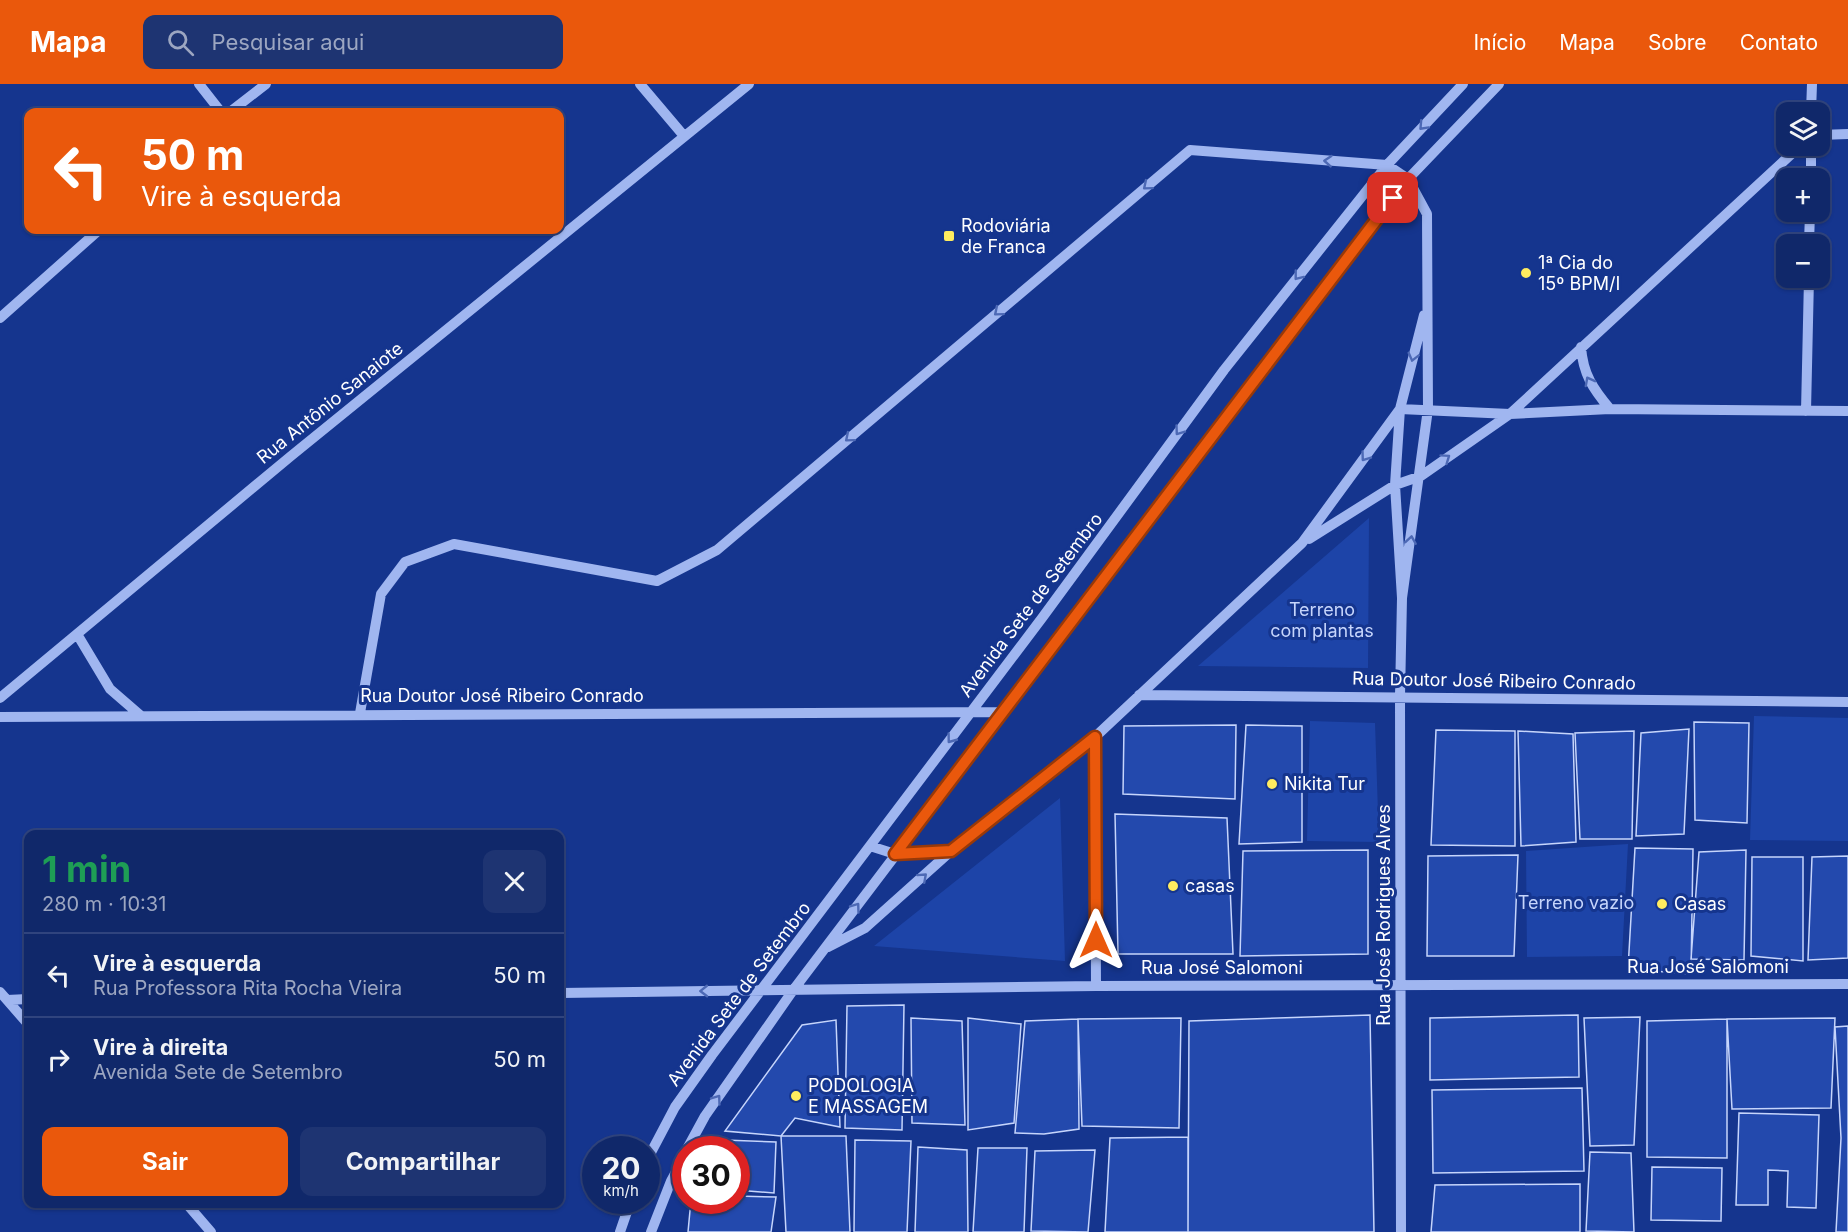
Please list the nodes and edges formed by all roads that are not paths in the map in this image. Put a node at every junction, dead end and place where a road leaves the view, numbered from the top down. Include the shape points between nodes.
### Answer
1 (199, 84) edge
2 (266, 84) edge
3 (640, 84) edge
4 (749, 84) edge
5 (1463, 84) edge
6 (1499, 84) edge
7 (1812, 84) edge
8 (1811, 102) edge
9 (218, 108) edge
10 (235, 108) edge
11 (1848, 134) edge
12 (1830, 135) edge
13 (684, 136) junction
14 (1789, 156) edge
15 (1387, 165) junction
16 (1407, 179) junction
17 (94, 234) edge
18 (564, 234) edge
19 (564, 234) edge
20 (1809, 288) edge
21 (1427, 300) junction
22 (2, 314) edge
23 (1581, 347) junction
24 (1400, 409) junction
25 (1428, 409) junction
26 (1610, 410) junction
27 (1806, 411) junction
28 (1848, 411) edge
29 (1510, 414) junction
30 (1421, 476) junction
31 (1395, 485) junction
32 (1302, 543) junction
33 (1402, 598) junction
34 (77, 634) junction
35 (1139, 695) junction
36 (1400, 696) junction
37 (0, 698) edge
38 (1848, 702) edge
39 (973, 711) junction
40 (1004, 712) junction
41 (360, 713) junction
42 (140, 716) junction
43 (0, 717) edge
44 (1095, 737) junction
45 (870, 846) junction
46 (951, 851) junction
47 (895, 854) junction
48 (826, 948) junction
49 (1400, 984) junction
50 (1848, 984) edge
51 (1096, 986) junction
52 (794, 989) junction
53 (763, 990) junction
54 (564, 993) edge
55 (3, 996) edge
56 (24, 999) edge
57 (24, 1020) edge
58 (660, 1136) edge
59 (694, 1136) edge
60 (672, 1179) edge
61 (190, 1208) edge
62 (627, 1214) edge
63 (211, 1232) edge
64 (620, 1232) edge
65 (651, 1232) edge
66 (1401, 1232) edge

1 - 9 street
2 - 10 street
3 - 13 street
4 - 13 street, Rua Antônio Sanaiote
5 -> 15 street, Avenida Sete de Setembro
6 - 16 street
7 - 8 street
11 - 12 street
13 - 19 street, Rua Antônio Sanaiote
14 - 23 street
15 - 16 street, Rua José Rodrigues Alves
15 -> 39 street, Avenida Sete de Setembro via 1224,370
15 -> 41 street via 1190,150 717,550 657,581 454,544 405,562 381,594
16 - 21 street, Rua José Rodrigues Alves via 1427,214
16 - 40 street
17 - 22 street
18 - 34 street, Rua Antônio Sanaiote
20 - 27 street
21 -> 24 street, Rua José Rodrigues Alves
21 - 25 street, Rua José Rodrigues Alves
26 -> 23 street via 1591,387
23 - 29 street
24 - 25 street
24 - 31 street, Rua José Rodrigues Alves
24 -> 32 street
25 - 29 street
25 - 30 street, Rua José Rodrigues Alves
26 - 27 street
26 - 29 street
27 - 28 street
30 -> 29 street
30 - 31 street
33 -> 30 street, Rua José Rodrigues Alves
31 - 32 street
31 - 33 street, Rua José Rodrigues Alves
32 - 35 street
33 - 36 street, Rua José Rodrigues Alves
34 - 37 street, Rua Antônio Sanaiote
34 - 42 street via 110,688
35 - 36 street, Rua Doutor José Ribeiro Conrado
35 - 44 street
36 - 38 street, Rua Doutor José Ribeiro Conrado
36 - 49 street, Rua José Rodrigues Alves
39 - 40 street, Rua Doutor José Ribeiro Conrado
39 - 41 street, Rua Doutor José Ribeiro Conrado
39 -> 45 street, Avenida Sete de Setembro
40 - 47 street
41 - 42 street, Rua Doutor José Ribeiro Conrado
42 - 43 street, Rua Doutor José Ribeiro Conrado
44 - 46 street
44 - 51 street
45 - 47 street
45 - 53 street, Avenida Sete de Setembro
46 - 47 street
48 -> 46 street via 865,928
48 -> 47 street
48 - 52 street
49 - 50 street, Rua José Salomoni
49 - 51 street, Rua José Salomoni
49 - 66 street, Rua José Rodrigues Alves
51 - 52 street, Rua José Salomoni
52 - 53 street, Rua José Salomoni
59 -> 52 street
53 -> 54 street, Rua José Salomoni
53 - 58 street, Avenida Sete de Setembro via 675,1107
55 - 56 street
55 - 57 street
60 - 65 street
61 - 63 street
62 - 64 street

